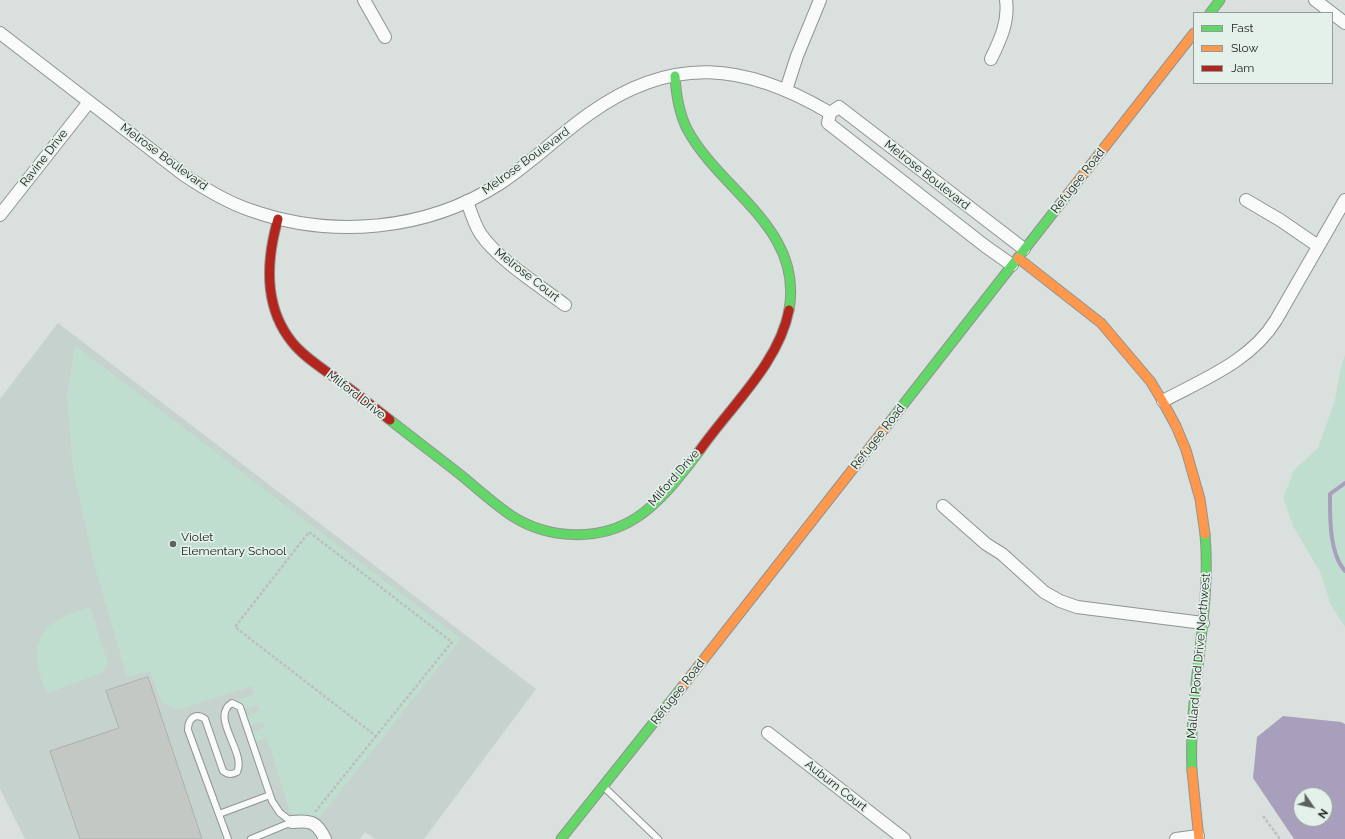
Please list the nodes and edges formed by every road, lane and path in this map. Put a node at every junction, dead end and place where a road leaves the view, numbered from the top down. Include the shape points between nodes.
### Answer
1 (364, 0) edge
2 (820, 0) edge
3 (1006, 0) edge
4 (1220, 0) edge
5 (1315, 0) edge
6 (1211, 12) edge
7 (1331, 12) edge
8 (1333, 14) edge
9 (1345, 23) edge
10 (0, 33) edge
11 (1193, 34) edge
12 (385, 36) dead end
13 (991, 60) dead end
14 (675, 76) junction
15 (786, 90) junction
16 (89, 102) junction
17 (830, 113) junction
18 (1246, 200) dead end
19 (1345, 200) edge
20 (467, 202) junction
21 (0, 215) edge
22 (278, 219) junction
23 (1318, 246) junction
24 (1018, 257) junction
25 (565, 305) dead end
26 (1163, 401) junction
27 (943, 506) dead end
28 (1203, 623) junction
29 (768, 733) dead end
30 (376, 736) junction
31 (603, 786) junction
32 (270, 796) junction
33 (219, 814) junction
34 (312, 816) dead end
35 (1263, 816) dead end
36 (292, 822) junction
37 (1198, 837) edge
38 (228, 839) edge
39 (251, 839) edge
40 (326, 839) edge
41 (561, 839) edge
42 (658, 839) edge
43 (904, 839) edge
44 (1176, 839) edge
45 (1280, 839) edge

1 - 12 street
2 - 15 street
3 - 13 street via 1006,25
4 - 6 street
5 - 7 street
8 - 9 street
10 - 16 street, Melrose Boulevard
11 - 24 street, Refugee Road
14 - 15 street, Melrose Boulevard via 696,72 727,73 763,81
14 - 20 street, Melrose Boulevard via 636,87 608,101 530,162
14 - 22 street, Milford Drive via 680,112 694,139 708,159 758,213 778,243 786,260 791,296 783,332 755,380 663,495 650,508 619,528 584,536 565,535 530,526 499,507 312,362 288,337 273,306 268,271 269,252
15 - 17 street, Melrose Boulevard
16 - 21 street, Ravine Drive
16 - 22 street, Melrose Boulevard via 200,185 234,204
17 - 24 street, Melrose Boulevard via 828,123 986,246
17 - 24 street, Melrose Boulevard via 839,106
18 - 23 street
19 - 23 street
20 - 22 street, Melrose Boulevard via 432,214 369,227 322,226
20 - 25 street, Melrose Court via 480,233 492,247
23 - 26 street via 1273,325 1256,345 1226,367
24 - 26 street, Mallard Pond Drive Northwest via 1106,328 1150,381
24 - 31 street, Refugee Road
26 - 28 street, Mallard Pond Drive Northwest via 1188,456 1202,509 1207,574
27 - 28 street via 1044,592 1060,601 1077,607
28 - 37 street, Mallard Pond Drive Northwest via 1192,741
29 - 43 street, Auburn Court
30 - 30 path via 235,627 309,532 452,642
30 - 34 path
31 - 41 street, Refugee Road
31 - 42 lane
32 - 33 lane
32 - 33 lane via 240,707 232,703 224,711 224,719 239,764 237,772 233,774 223,771 205,720 201,716 195,716 188,723 188,730
32 - 36 lane via 280,813
33 - 38 lane
35 - 45 path
36 - 39 lane
36 - 40 street via 306,820 314,823
37 - 44 street

